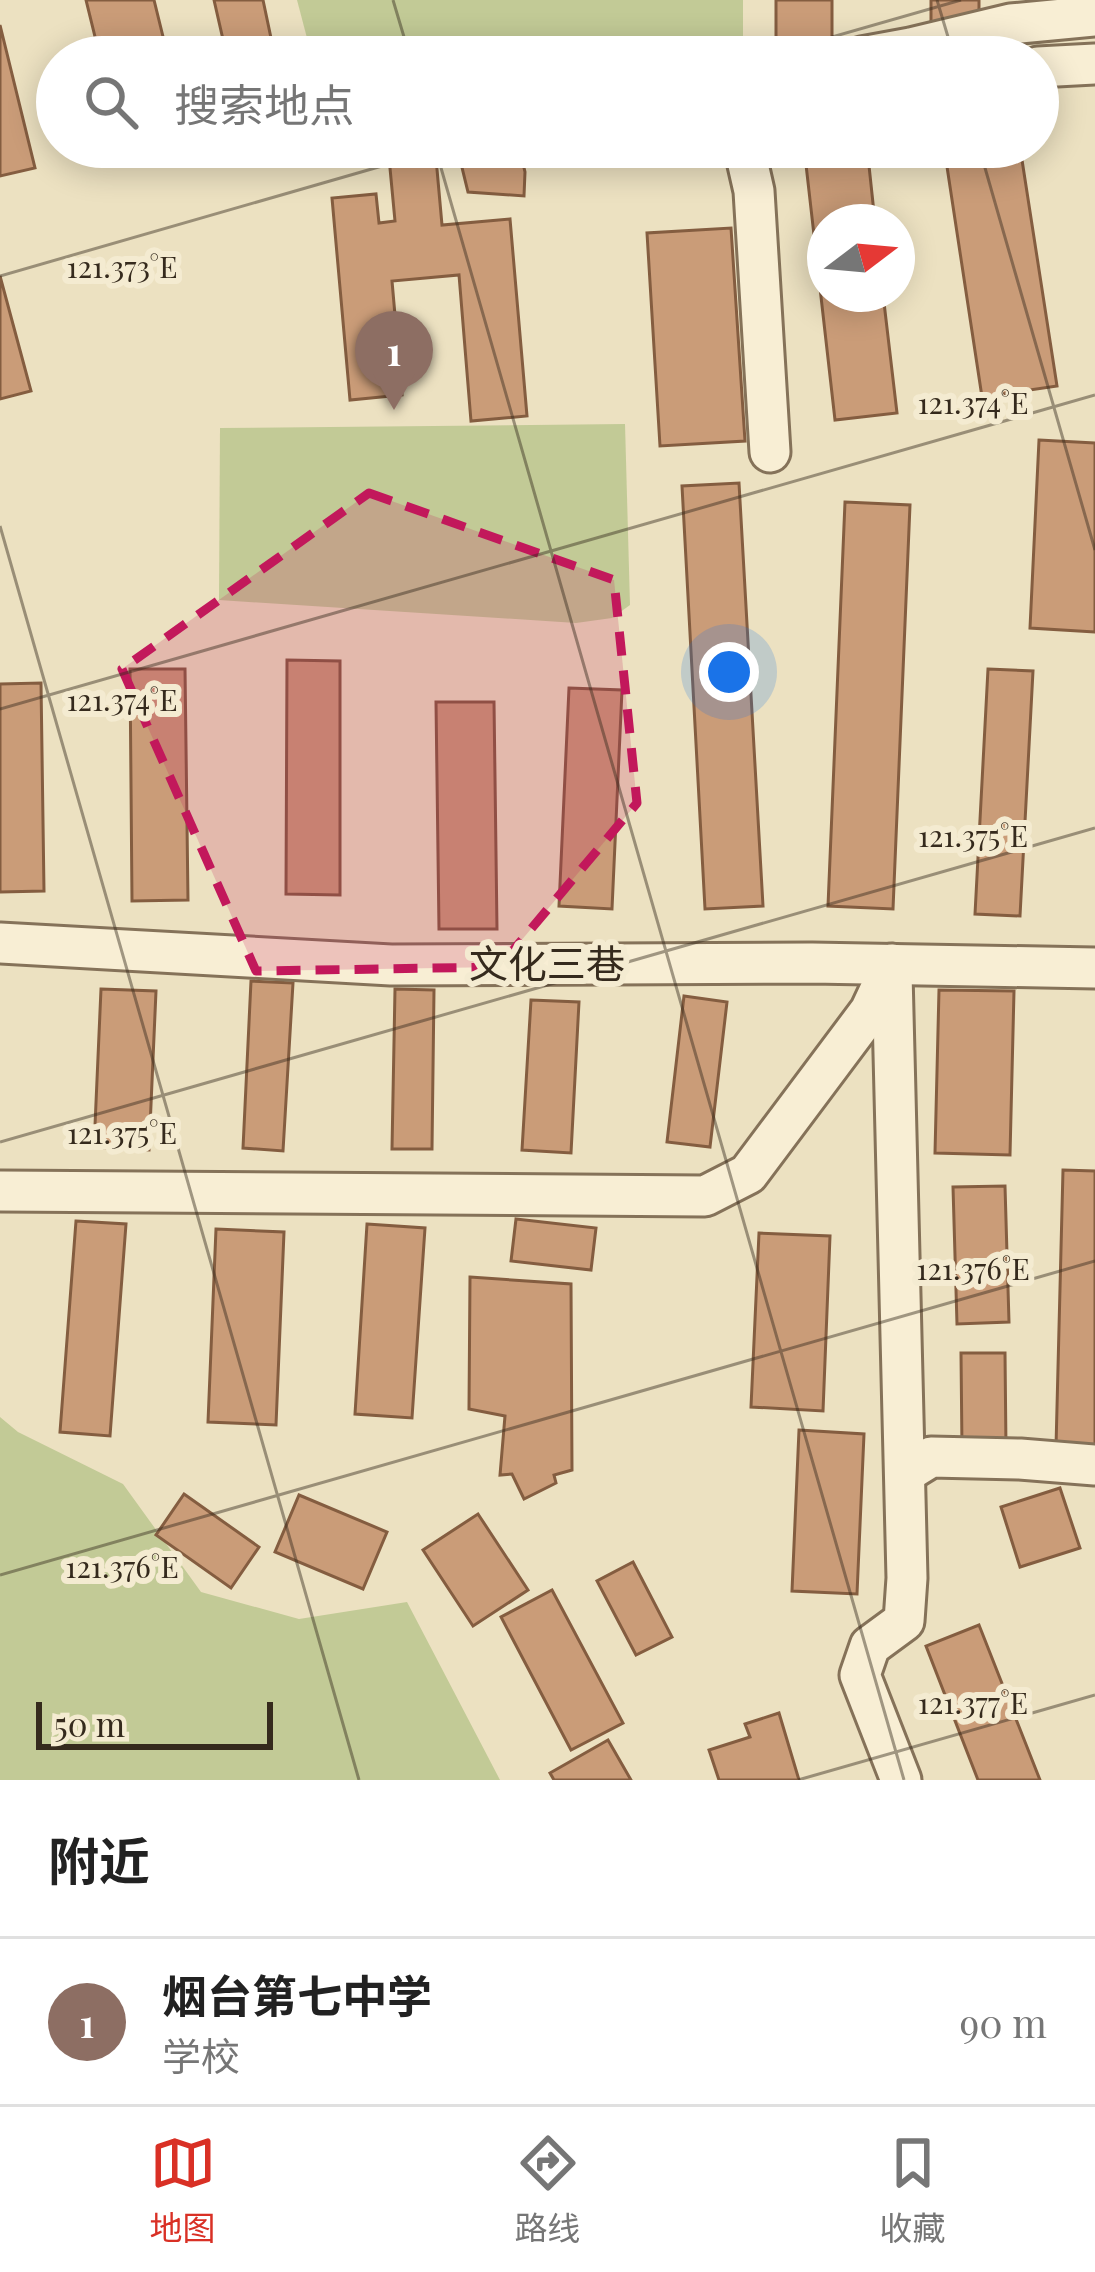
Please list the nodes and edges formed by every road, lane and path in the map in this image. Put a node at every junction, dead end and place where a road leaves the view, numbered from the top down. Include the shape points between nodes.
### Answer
1 (1095, 16) edge
2 (960, 36) edge
3 (1095, 64) edge
4 (1059, 66) edge
5 (749, 168) edge
6 (770, 452) dead end
7 (0, 943) edge
8 (892, 964) junction
9 (1095, 968) edge
10 (0, 1192) edge
11 (1095, 1465) edge
12 (905, 1473) junction
13 (902, 1780) edge

1 - 2 lane
3 - 4 lane
5 - 6 lane
7 - 8 lane, 文化三巷 via 391,965
8 - 9 lane, 文化三巷
8 - 10 lane via 870,1012 748,1174 705,1196
8 - 12 lane
11 - 12 lane via 931,1457
12 - 13 lane via 904,1621 870,1646 860,1676

